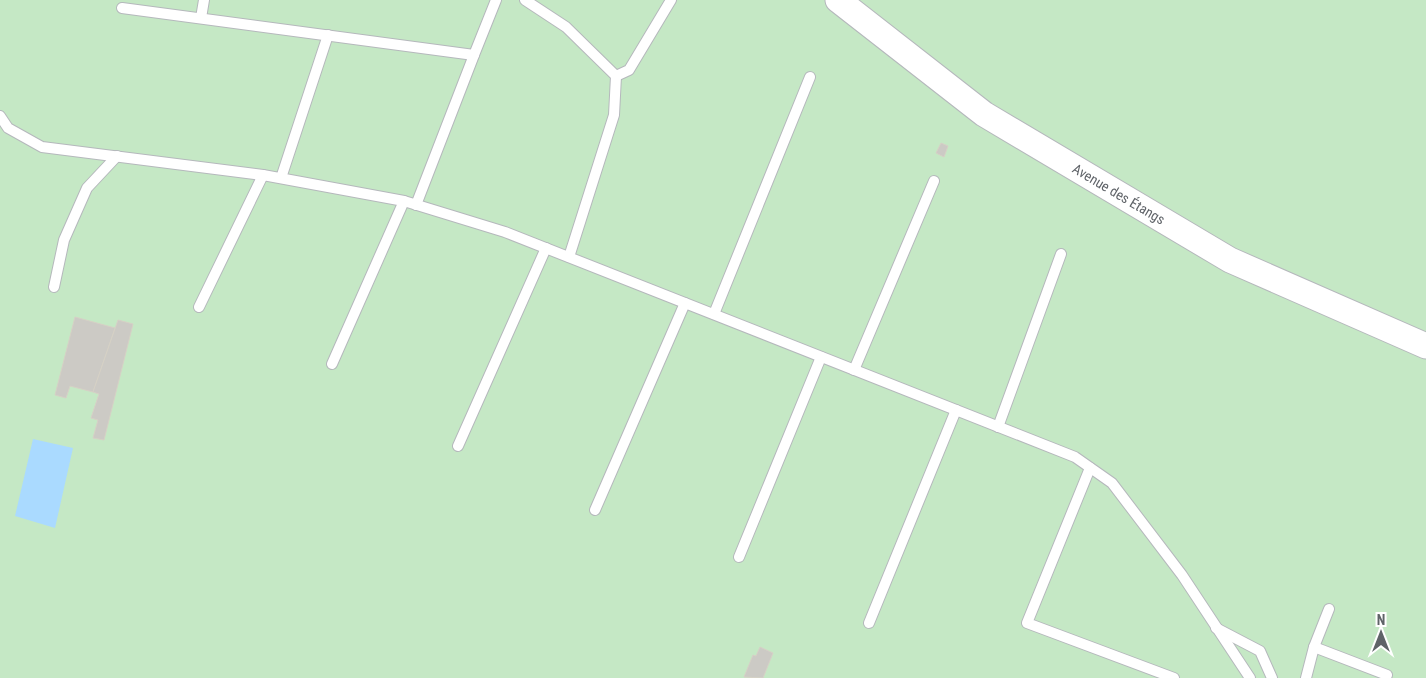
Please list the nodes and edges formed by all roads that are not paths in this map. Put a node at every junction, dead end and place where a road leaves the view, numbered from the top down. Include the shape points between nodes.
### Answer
1 (204, 0) edge
2 (496, 0) edge
3 (525, 0) edge
4 (671, 0) edge
5 (838, 0) edge
6 (122, 8) dead end
7 (201, 18) junction
8 (328, 35) junction
9 (474, 55) junction
10 (616, 76) junction
11 (810, 77) dead end
12 (0, 116) edge
13 (117, 156) junction
14 (263, 175) junction
15 (281, 178) junction
16 (934, 181) dead end
17 (404, 201) junction
18 (416, 205) junction
19 (546, 248) junction
20 (1061, 254) dead end
21 (569, 257) junction
22 (54, 286) dead end
23 (685, 303) junction
24 (199, 307) dead end
25 (714, 314) junction
26 (1426, 346) edge
27 (821, 357) junction
28 (332, 364) dead end
29 (854, 370) junction
30 (956, 410) junction
31 (998, 427) junction
32 (458, 446) dead end
33 (1090, 468) junction
34 (595, 510) dead end
35 (739, 557) dead end
36 (1329, 609) dead end
37 (869, 623) dead end
38 (1216, 628) junction
39 (1314, 647) junction
40 (1387, 675) dead end
41 (1174, 678) edge
42 (1250, 678) edge
43 (1272, 678) edge
44 (1306, 678) edge

1 - 7 lane
2 - 9 lane
3 - 10 lane via 566,27
4 - 10 lane via 629,70
5 - 26 street, Avenue des Étangs via 984,114 1230,260
6 - 7 lane
7 - 8 lane
8 - 9 lane
8 - 15 lane
9 - 18 lane
10 - 21 lane via 614,115
11 - 25 lane
12 - 13 lane via 8,128 42,147
13 - 14 lane
13 - 22 lane via 87,188 64,240
14 - 15 lane
14 - 24 lane
15 - 17 lane
16 - 29 lane
17 - 18 lane
17 - 28 lane
18 - 19 lane
19 - 21 lane
19 - 32 lane
20 - 31 lane
21 - 23 lane
23 - 25 lane
23 - 34 lane
25 - 27 lane
27 - 29 lane
27 - 35 lane
29 - 30 lane
30 - 31 lane
30 - 37 lane
31 - 33 lane via 1075,457
33 - 38 lane via 1112,484 1182,575
33 - 41 lane via 1027,623
36 - 39 lane
38 - 42 lane
38 - 43 lane via 1260,651
39 - 40 lane
39 - 44 lane

